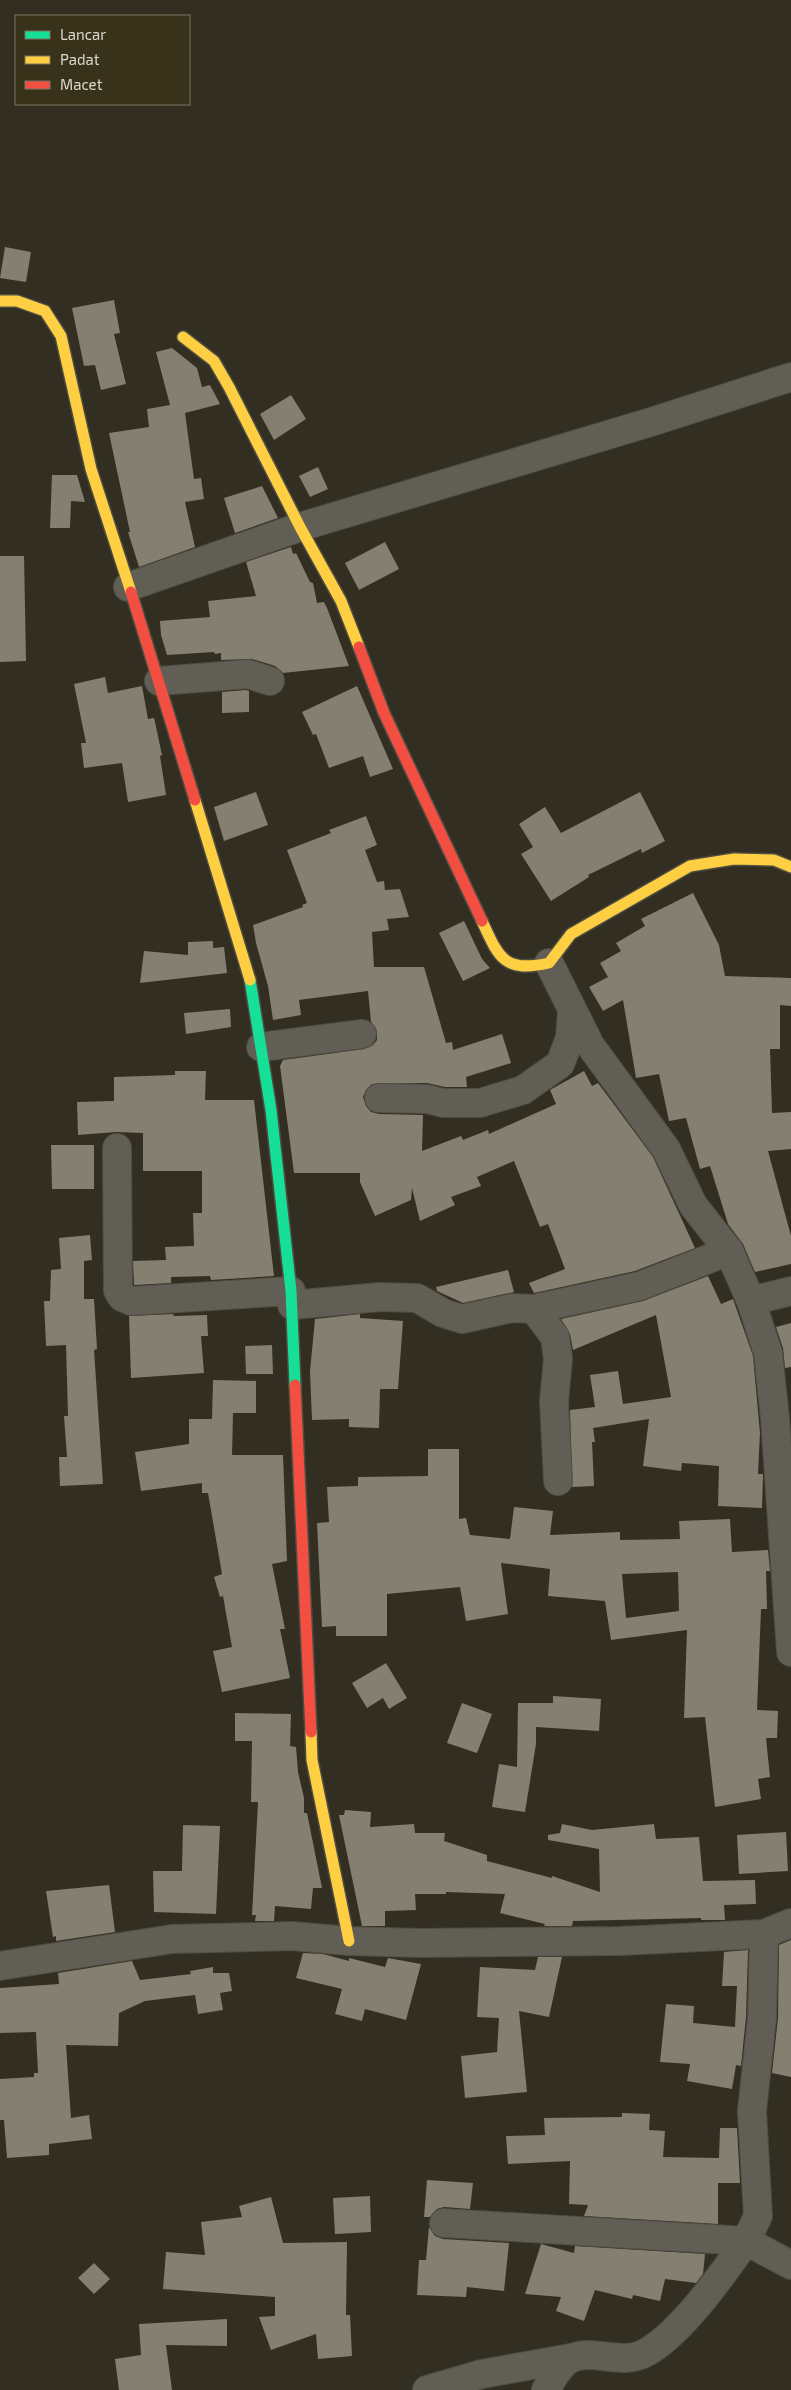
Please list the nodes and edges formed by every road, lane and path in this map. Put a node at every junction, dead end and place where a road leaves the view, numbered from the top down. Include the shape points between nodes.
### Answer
1 (0, 301) edge
2 (183, 337) dead end
3 (791, 378) edge
4 (300, 528) junction
5 (128, 587) junction
6 (159, 681) junction
7 (270, 681) dead end
8 (791, 867) edge
9 (549, 963) junction
10 (568, 1001) junction
11 (362, 1034) dead end
12 (261, 1047) junction
13 (379, 1098) dead end
14 (117, 1148) dead end
15 (729, 1251) junction
16 (791, 1291) edge
17 (292, 1298) junction
18 (751, 1301) junction
19 (534, 1309) junction
20 (558, 1481) dead end
21 (790, 1636) edge
22 (791, 1923) edge
23 (764, 1934) junction
24 (349, 1941) junction
25 (0, 1966) edge
26 (444, 2223) dead end
27 (746, 2242) junction
28 (791, 2265) edge
29 (571, 2358) junction
30 (427, 2390) edge
31 (546, 2390) edge

1 - 5 street via 17,301 45,311 61,336 91,469
2 - 4 street via 214,361
3 - 4 street
4 - 5 street
4 - 9 street via 341,601 384,713 496,952 510,964 531,968
5 - 6 street
6 - 7 street via 248,674
6 - 12 street via 250,979
8 - 9 street via 774,860 734,859 690,866 571,934
9 - 10 street
10 - 13 street via 570,1038 560,1064 522,1090 480,1103 443,1104 426,1099
10 - 15 street via 590,1045 666,1149 693,1205
11 - 12 street
12 - 17 street
14 - 17 street via 118,1291 122,1297 131,1300
15 - 18 street
15 - 19 street via 640,1286
16 - 18 street
17 - 19 street via 417,1298 442,1313 462,1319 512,1308
17 - 24 street via 312,1760
18 - 21 street via 768,1353
19 - 20 street via 555,1337 558,1359 554,1402
22 - 23 street
23 - 24 street via 620,1941
23 - 27 street via 762,2018 752,2111 758,2216
24 - 25 street via 292,1936 172,1939
26 - 27 street
27 - 28 street
27 - 29 street via 719,2279 665,2340 630,2359
29 - 30 street via 482,2374
29 - 31 street via 556,2372

